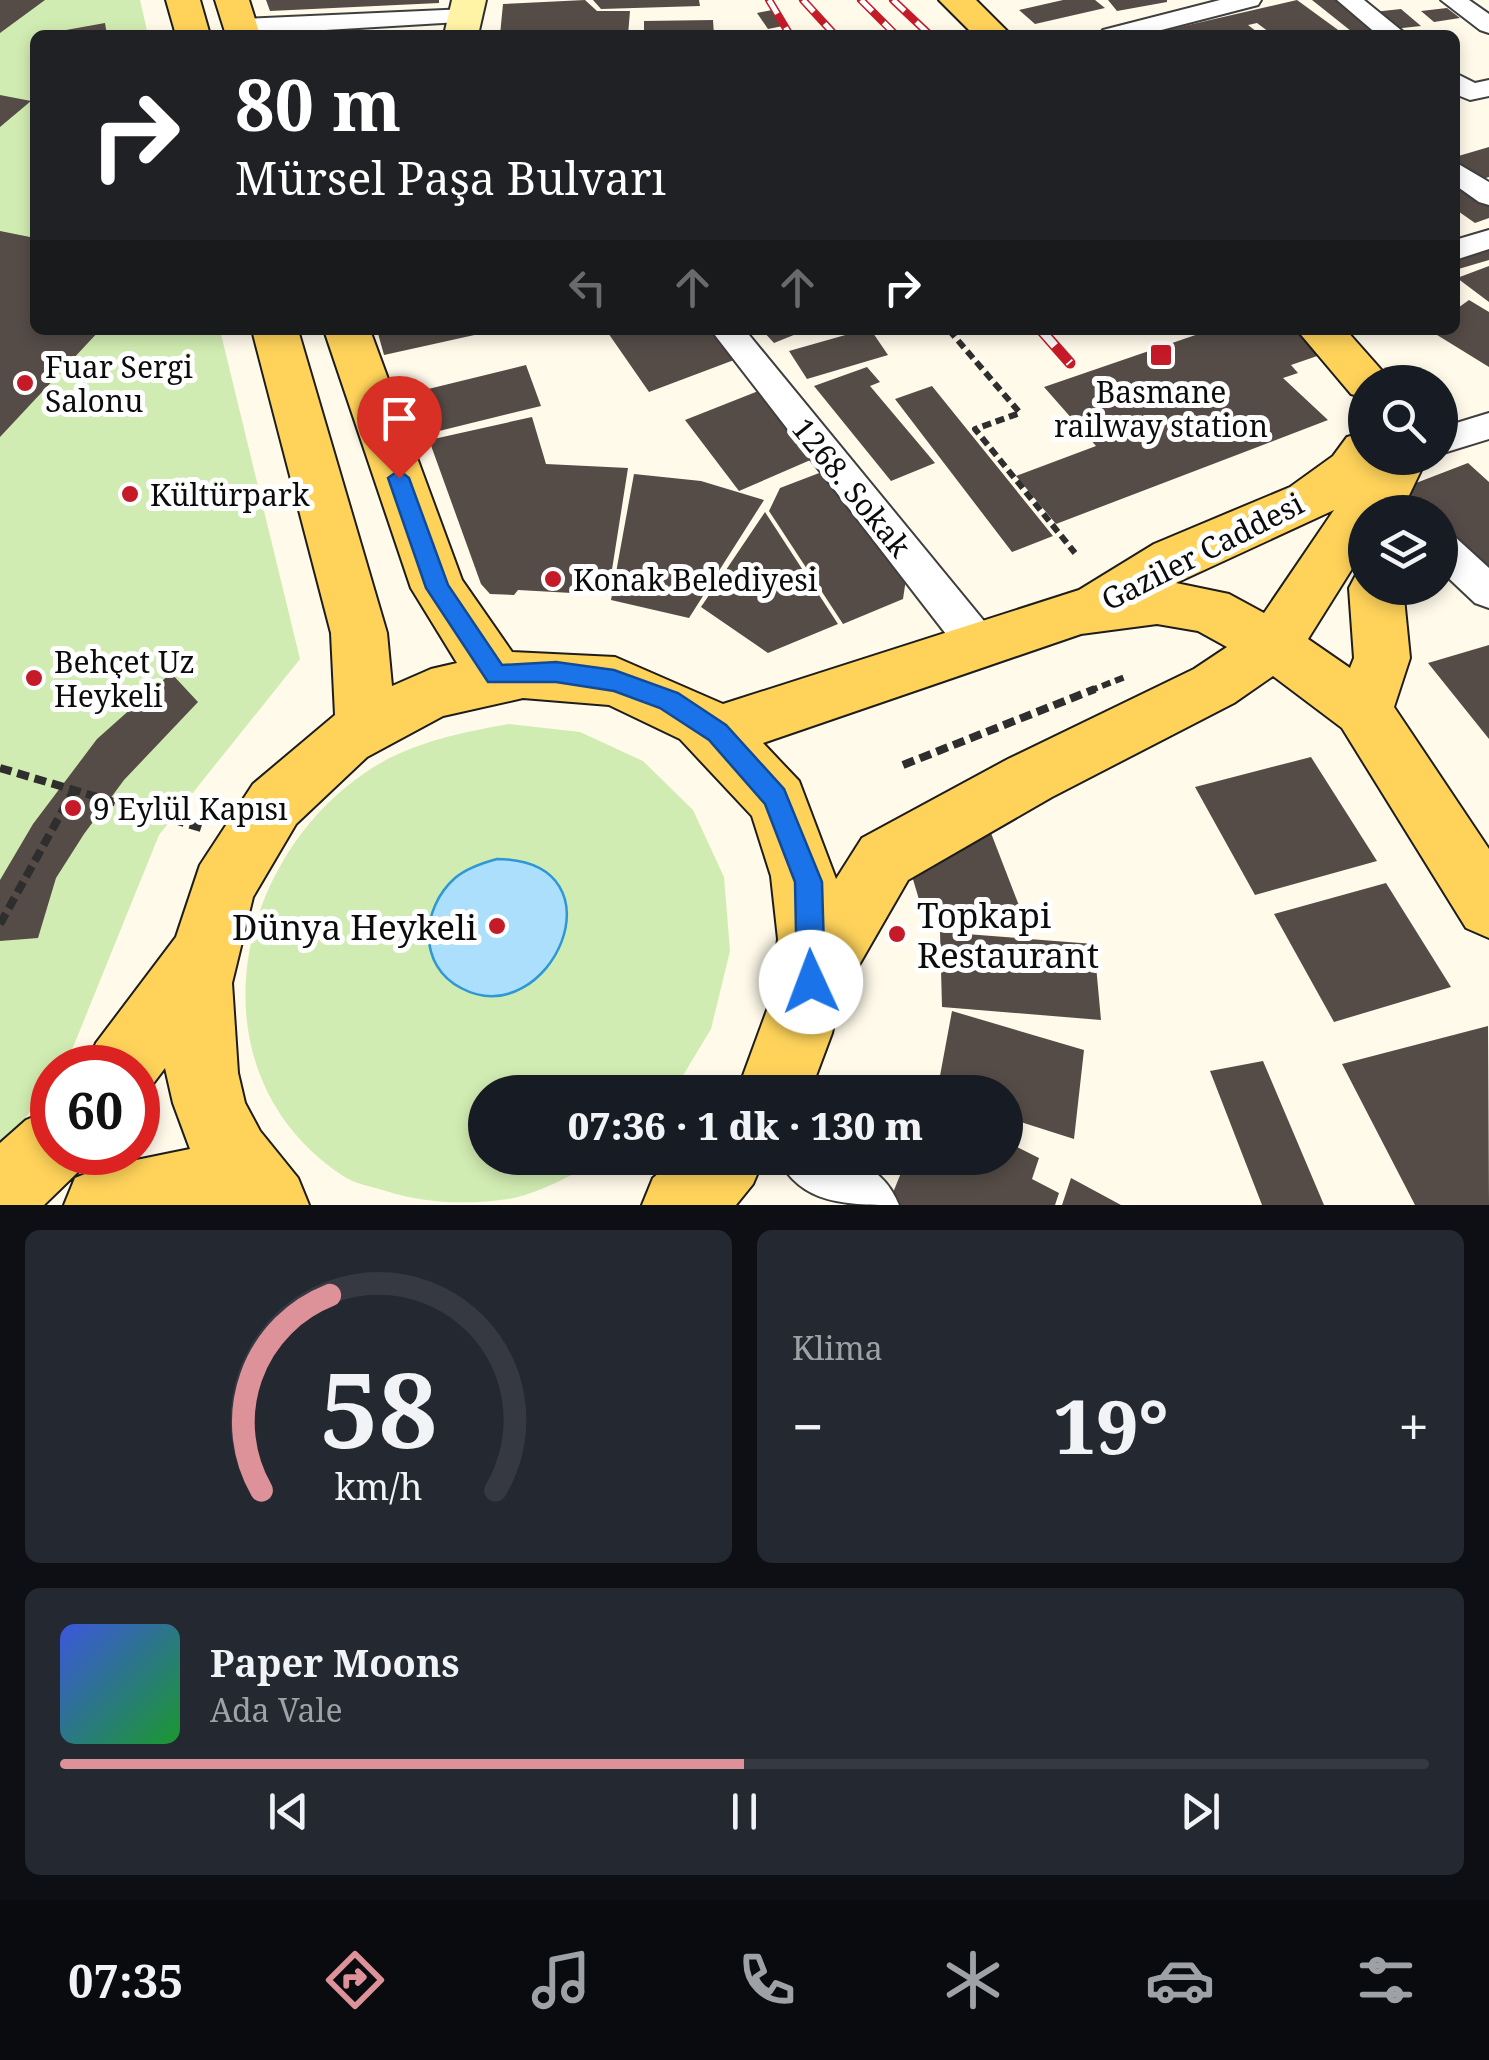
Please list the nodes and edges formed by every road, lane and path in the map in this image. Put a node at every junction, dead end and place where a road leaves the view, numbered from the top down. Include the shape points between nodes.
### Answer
1 (183, 0) edge
2 (956, 0) edge
3 (976, 0) edge
4 (1249, 0) edge
5 (1348, 0) edge
6 (1453, 0) edge
7 (466, 17) edge
8 (238, 21) edge
9 (1488, 24) edge
10 (192, 30) edge
11 (989, 30) edge
12 (1007, 30) edge
13 (1132, 30) edge
14 (1387, 30) edge
15 (1460, 85) edge
16 (1489, 88) edge
17 (1460, 174) edge
18 (1489, 196) edge
19 (1489, 239) edge
20 (1460, 248) edge
21 (276, 335) edge
22 (349, 335) edge
23 (730, 335) edge
24 (953, 335) edge
25 (1325, 335) edge
26 (1359, 335) edge
27 (1352, 365) edge
28 (1386, 365) edge
29 (1489, 426) edge
30 (1458, 435) edge
31 (1375, 495) edge
32 (1348, 540) edge
33 (1075, 553) dead end
34 (1458, 564) edge
35 (1489, 592) edge
36 (1377, 605) edge
37 (1082, 612) junction
38 (978, 644) junction
39 (1274, 645) junction
40 (1138, 672) dead end
41 (496, 675) junction
42 (1363, 710) junction
43 (365, 723) junction
44 (718, 732) junction
45 (904, 765) dead end
46 (0, 768) edge
47 (74, 790) junction
48 (246, 842) junction
49 (1489, 906) edge
50 (0, 924) edge
51 (200, 956) junction
52 (811, 982) junction
53 (139, 1045) edge
54 (782, 1075) edge
55 (30, 1166) edge
56 (712, 1175) edge
57 (829, 1175) edge
58 (0, 1194) edge
59 (264, 1198) edge
60 (102, 1205) edge
61 (680, 1205) edge
62 (871, 1205) edge

1 - 10 main road
2 - 11 main road
3 - 12 main road
4 - 13 street
5 - 14 street
6 - 9 street
7 - 8 street
15 - 16 street via 1470,92
17 - 18 street
19 - 20 street
21 - 43 main road via 359,633
22 - 41 main road via 438,588
23 - 38 street, 1268. Sokak
24 - 33 path via 1020,413 974,430
25 - 27 main road
26 - 28 main road
29 - 30 street
31 - 37 main road, Gaziler Caddesi via 1330,485 1268,522 1180,556
32 - 39 main road, Gaziler Caddesi
34 - 35 street
36 - 42 main road via 1382,658
37 - 38 main road
37 - 39 main road via 1157,602 1209,610
38 - 44 main road
39 - 42 main road
39 - 52 main road via 1214,686 884,859
40 - 45 path
41 - 43 main road via 429,692
41 - 44 main road via 556,672 614,680 669,701
42 - 49 main road
43 - 48 main road via 299,774
44 - 52 main road via 775,798 808,882
46 - 47 path
47 - 48 path
47 - 50 path
48 - 51 main road via 217,897
51 - 53 main road
51 - 59 main road via 194,1018 201,1080 222,1138
52 - 54 main road
55 - 58 main road
56 - 61 main road
57 - 62 street
59 - 60 main road via 192,1186

